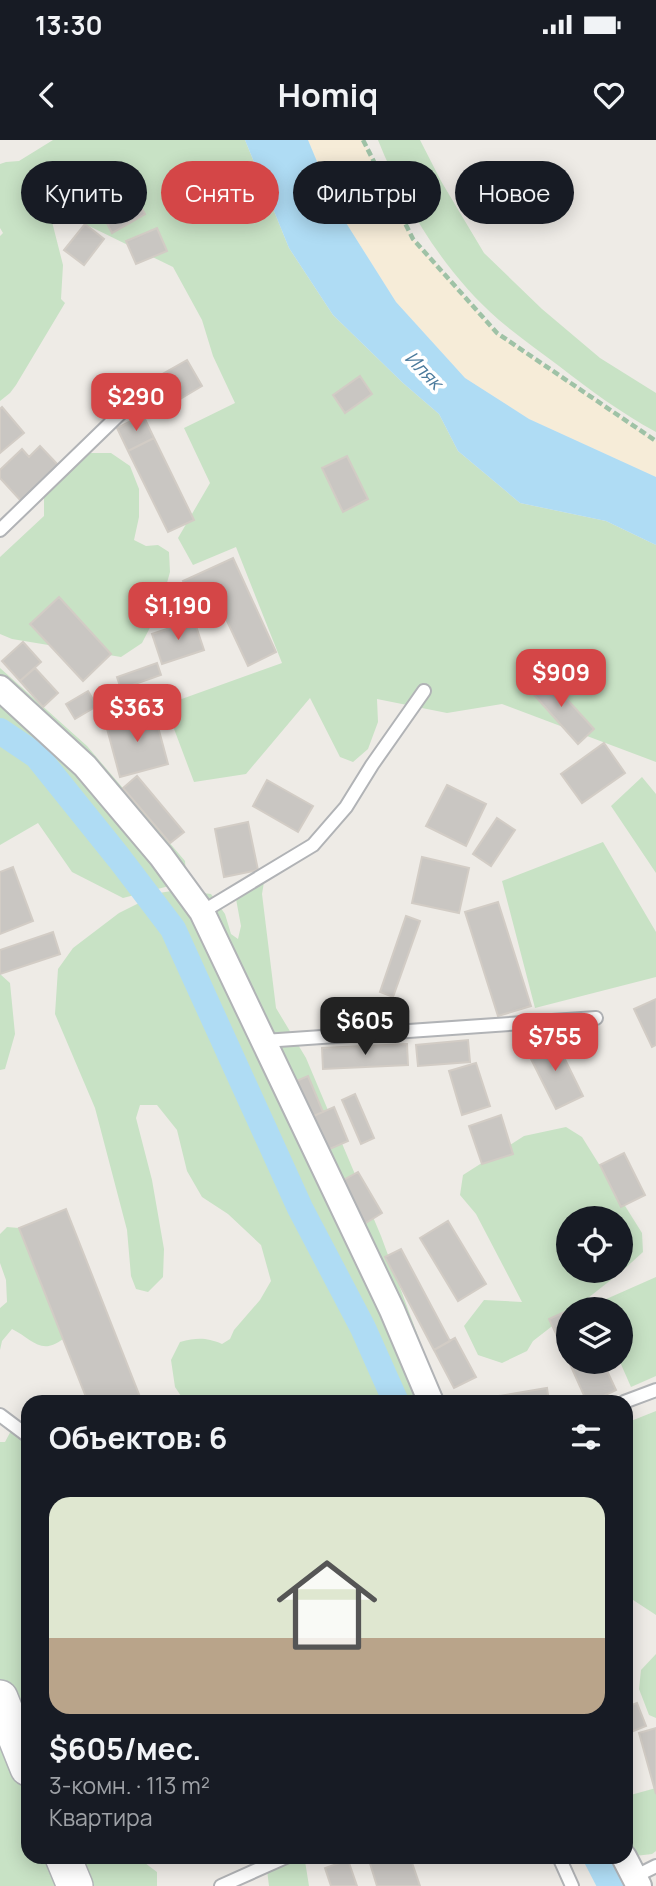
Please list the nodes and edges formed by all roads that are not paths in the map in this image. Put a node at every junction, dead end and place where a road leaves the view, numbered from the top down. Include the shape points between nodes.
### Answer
1 (129, 405) dead end
2 (0, 530) edge
3 (0, 688) edge
4 (425, 691) dead end
5 (202, 912) junction
6 (596, 1018) dead end
7 (264, 1041) junction
8 (656, 1390) edge
9 (428, 1395) edge
10 (633, 1399) edge
11 (0, 1415) edge
12 (21, 1431) edge
13 (0, 1698) edge
14 (21, 1750) edge
15 (67, 1864) edge
16 (270, 1864) edge
17 (562, 1864) edge
18 (75, 1886) edge
19 (221, 1886) edge
20 (572, 1886) edge

1 - 2 lane
3 - 5 street via 85,765
4 - 5 lane via 345,807 313,845
5 - 7 street
6 - 7 lane
7 - 9 street
8 - 10 lane
11 - 12 lane
13 - 14 street
15 - 18 street
16 - 19 lane
17 - 20 lane

